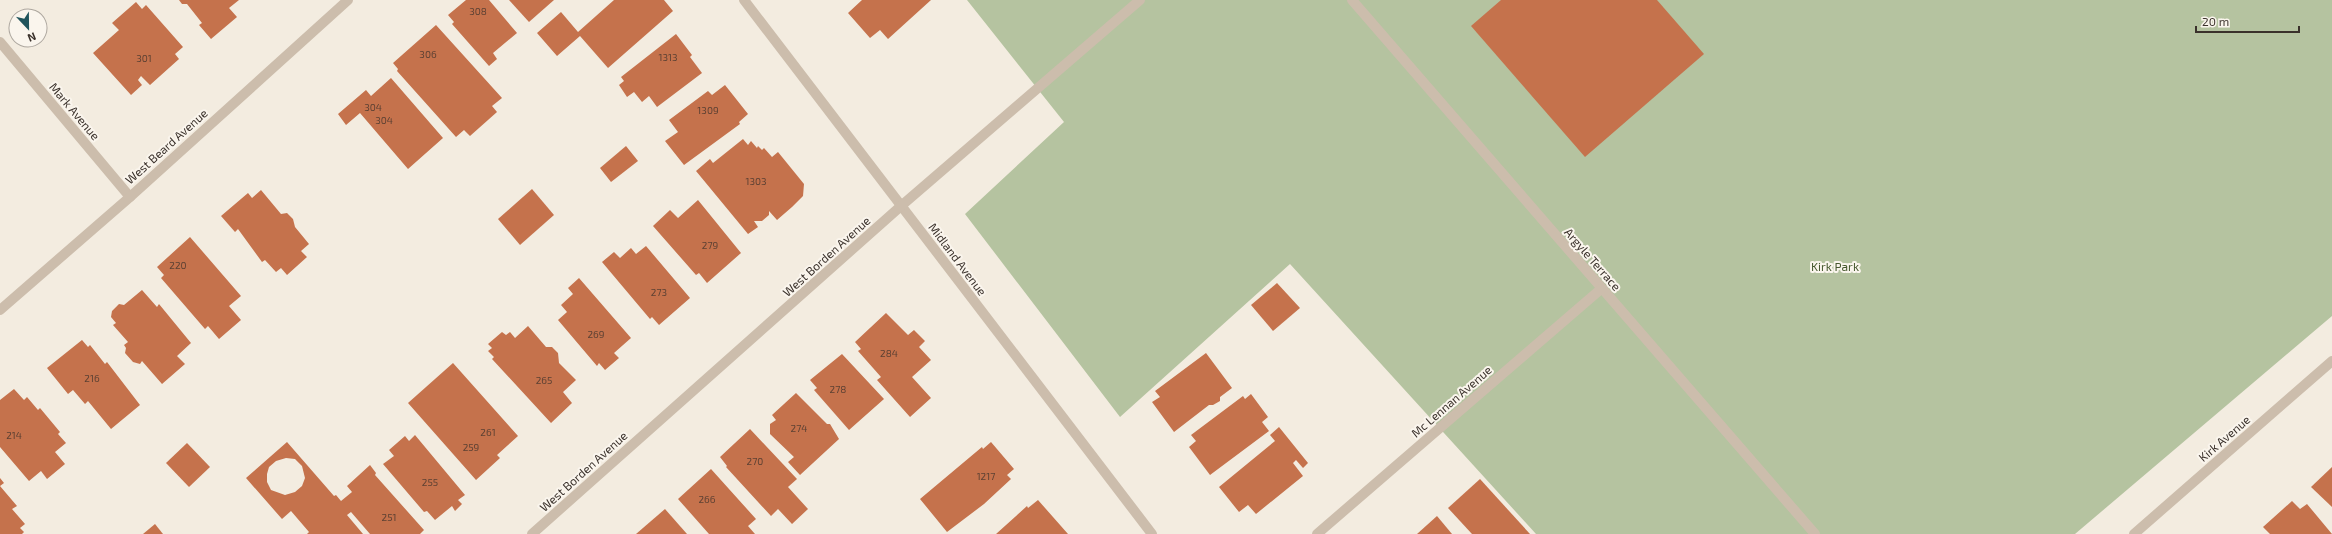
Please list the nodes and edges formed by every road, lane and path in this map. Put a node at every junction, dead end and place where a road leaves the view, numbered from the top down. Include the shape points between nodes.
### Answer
1 (348, 0) edge
2 (744, 0) edge
3 (1140, 0) edge
4 (1352, 0) edge
5 (0, 42) edge
6 (130, 196) junction
7 (901, 206) junction
8 (1601, 289) junction
9 (0, 310) edge
10 (2332, 361) edge
11 (532, 534) edge
12 (1152, 534) edge
13 (1317, 534) edge
14 (1815, 534) edge
15 (2134, 534) edge

1 - 6 street, West Beard Avenue
2 - 7 street, Midland Avenue
3 - 7 street, West Borden Avenue
4 - 8 street, Argyle Terrace
5 - 6 street, Mark Avenue
6 - 9 street, West Beard Avenue
7 - 11 street, West Borden Avenue
7 - 12 street, Midland Avenue
8 - 13 street, Mc Lennan Avenue
8 - 14 street, Argyle Terrace
10 - 15 street, Kirk Avenue

